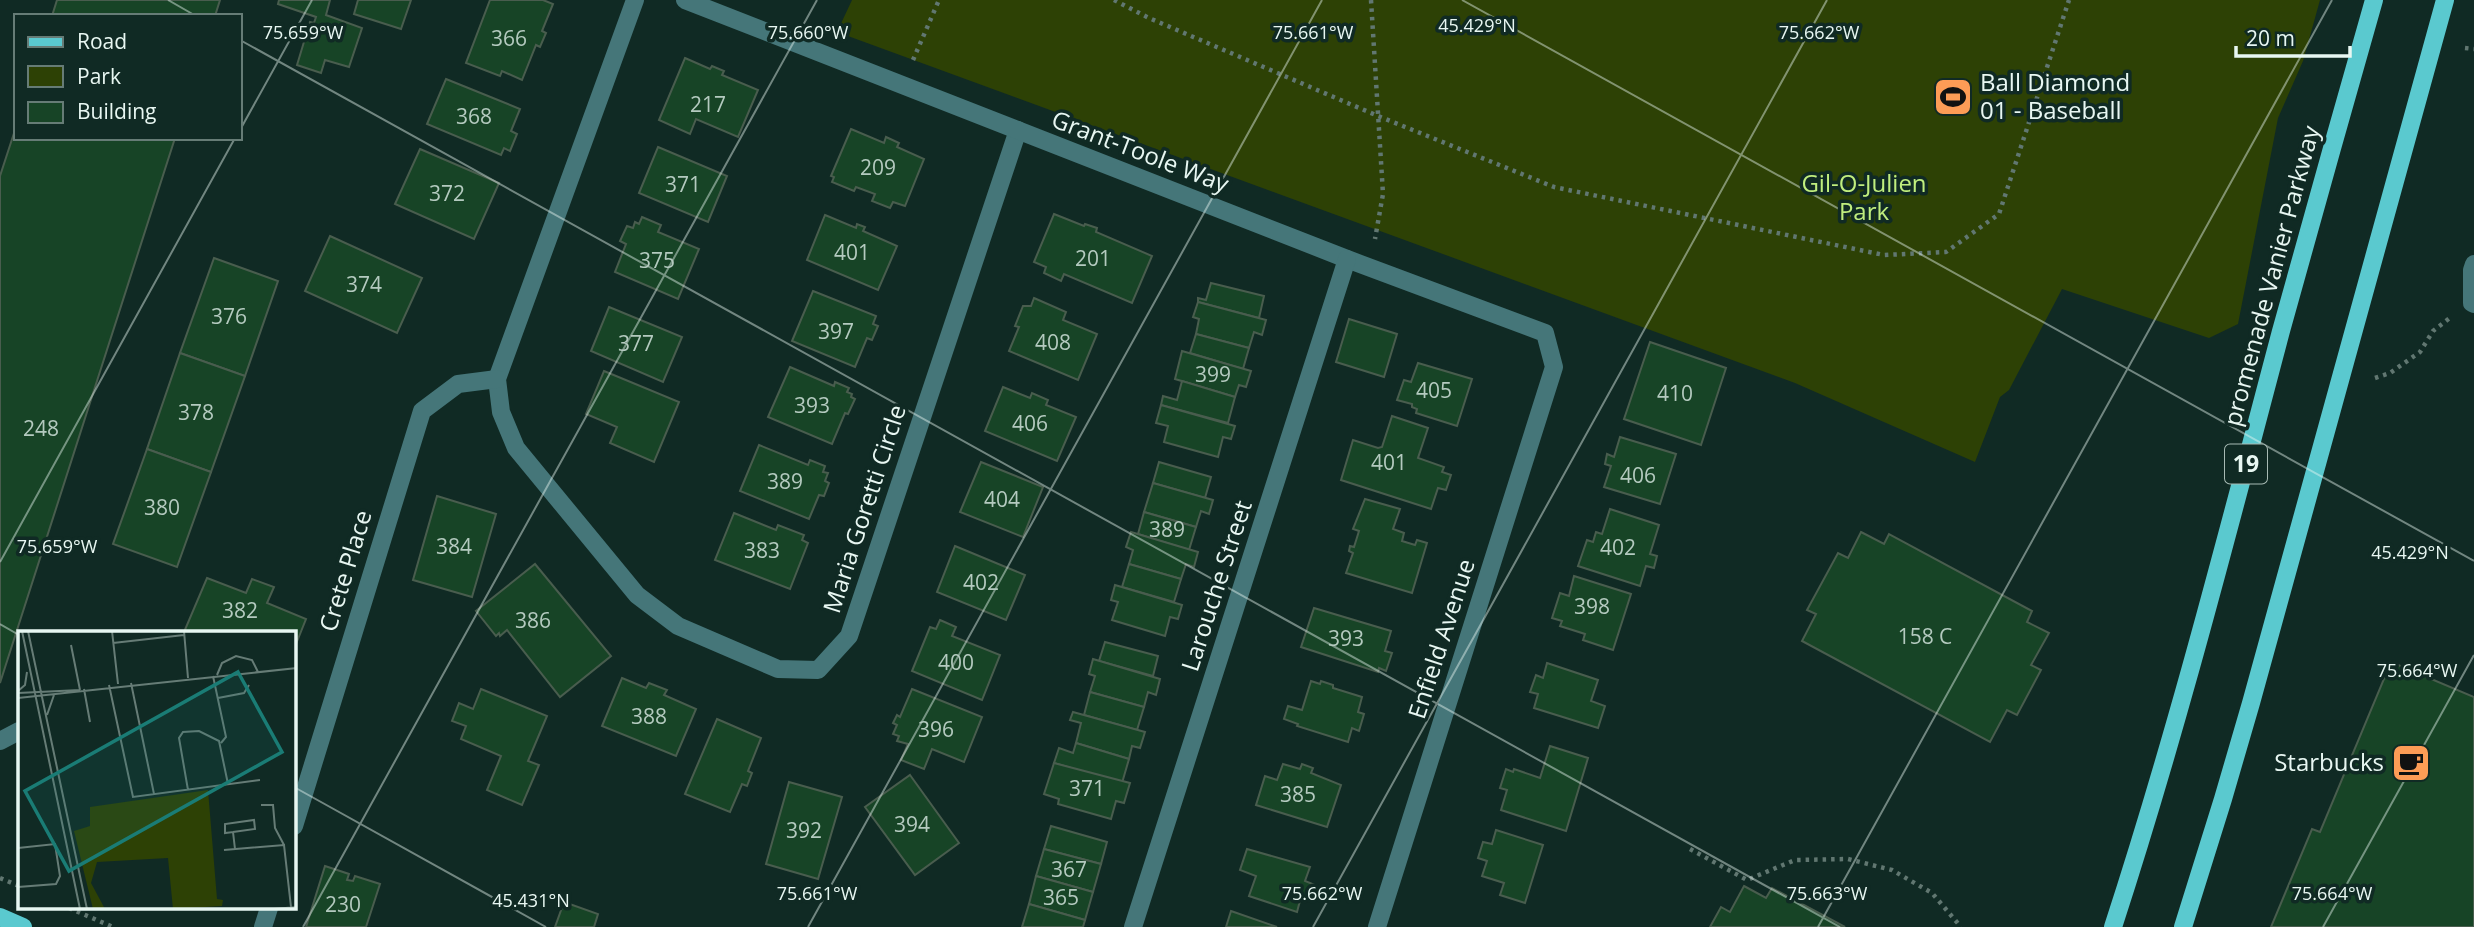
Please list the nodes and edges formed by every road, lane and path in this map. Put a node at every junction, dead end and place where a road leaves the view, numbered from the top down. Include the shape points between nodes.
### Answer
1 (635, 0) edge
2 (685, 0) edge
3 (939, 0) edge
4 (1114, 0) edge
5 (1371, 0) edge
6 (2069, 0) edge
7 (2374, 0) edge
8 (2445, 0) edge
9 (2465, 48) dead end
10 (2474, 49) edge
11 (903, 85) junction
12 (1378, 116) junction
13 (1018, 130) junction
14 (1347, 259) junction
15 (2474, 264) edge
16 (1370, 268) junction
17 (2473, 303) edge
18 (1554, 367) joint
19 (2375, 378) dead end
20 (497, 379) junction
21 (18, 732) edge
22 (0, 741) edge
23 (299, 791) edge
24 (296, 812) edge
25 (1690, 849) dead end
26 (0, 878) edge
27 (18, 886) edge
28 (71, 909) edge
29 (269, 909) edge
30 (0, 917) edge
31 (23, 927) edge
32 (113, 927) edge
33 (263, 927) edge
34 (1133, 927) edge
35 (1377, 927) edge
36 (1961, 927) edge
37 (2113, 927) edge
38 (2183, 927) edge

1 - 20 street, Maria Goretti Circle
2 - 11 street, Grant-Toole Way
3 - 11 path
4 - 12 path
5 - 12 path
6 - 12 path via 1999,214 1947,252 1884,255 1554,187
7 - 37 main road, promenade Vanier Parkway / 19 via 2215,585
8 - 38 main road via 2244,727
9 - 10 path
11 - 13 street, Grant-Toole Way
12 - 16 path via 1383,194
13 - 14 street, Grant-Toole Way
13 - 20 street, Maria Goretti Circle via 849,636 818,670 778,669 678,626 637,595 516,449 501,412
14 - 16 street, Grant-Toole Way
14 - 34 street, Larouche Street
15 - 17 street
16 - 18 street, Grant-Toole Way via 1545,333
17 - 19 path via 2433,331 2420,352 2406,363
18 - 35 street, Enfield Avenue
20 - 23 street, Crete Place via 458,384 422,411
21 - 22 street
23 - 24 street, Crete Place
25 - 36 path via 1747,880 1795,860 1848,859 1892,870 1932,893
26 - 27 path
28 - 32 path
29 - 33 street
30 - 31 main road

